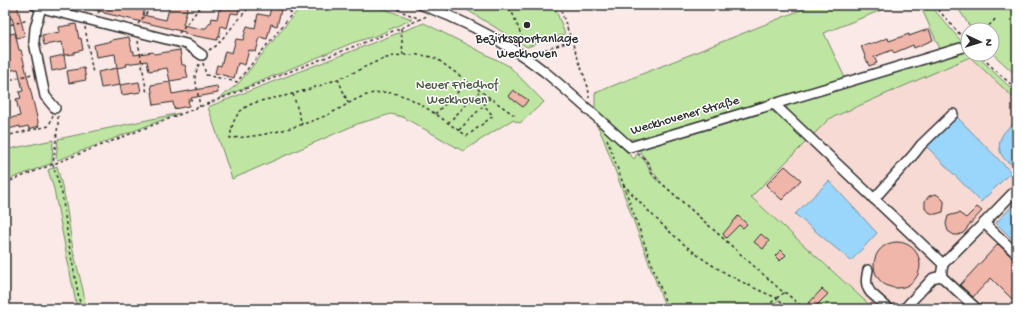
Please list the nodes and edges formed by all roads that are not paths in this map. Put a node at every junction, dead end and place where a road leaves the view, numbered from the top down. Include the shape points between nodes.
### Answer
1 (422, 5) edge
2 (38, 6) edge
3 (960, 48) edge
4 (202, 56) road end
5 (773, 104) junction
6 (55, 108) road end
7 (953, 114) dead end
8 (1017, 189) edge
9 (874, 199) junction
10 (984, 224) junction
11 (1017, 254) edge
12 (943, 264) junction
13 (868, 270) dead end
14 (941, 276) junction
15 (889, 309) edge
16 (904, 309) edge
17 (977, 309) edge

1 - 5 street, Weckhovener Straße via 471,26 526,58 586,106 630,147
2 - 4 street via 186,44
2 - 6 street via 34,42 45,96
3 - 5 street, Weckhovener Straße
5 - 9 street
7 - 9 street via 921,145
8 - 10 street
9 - 12 street
10 - 11 street
10 - 12 street
12 - 14 street
13 - 15 street via 868,290
14 - 16 street via 933,278
14 - 17 street

